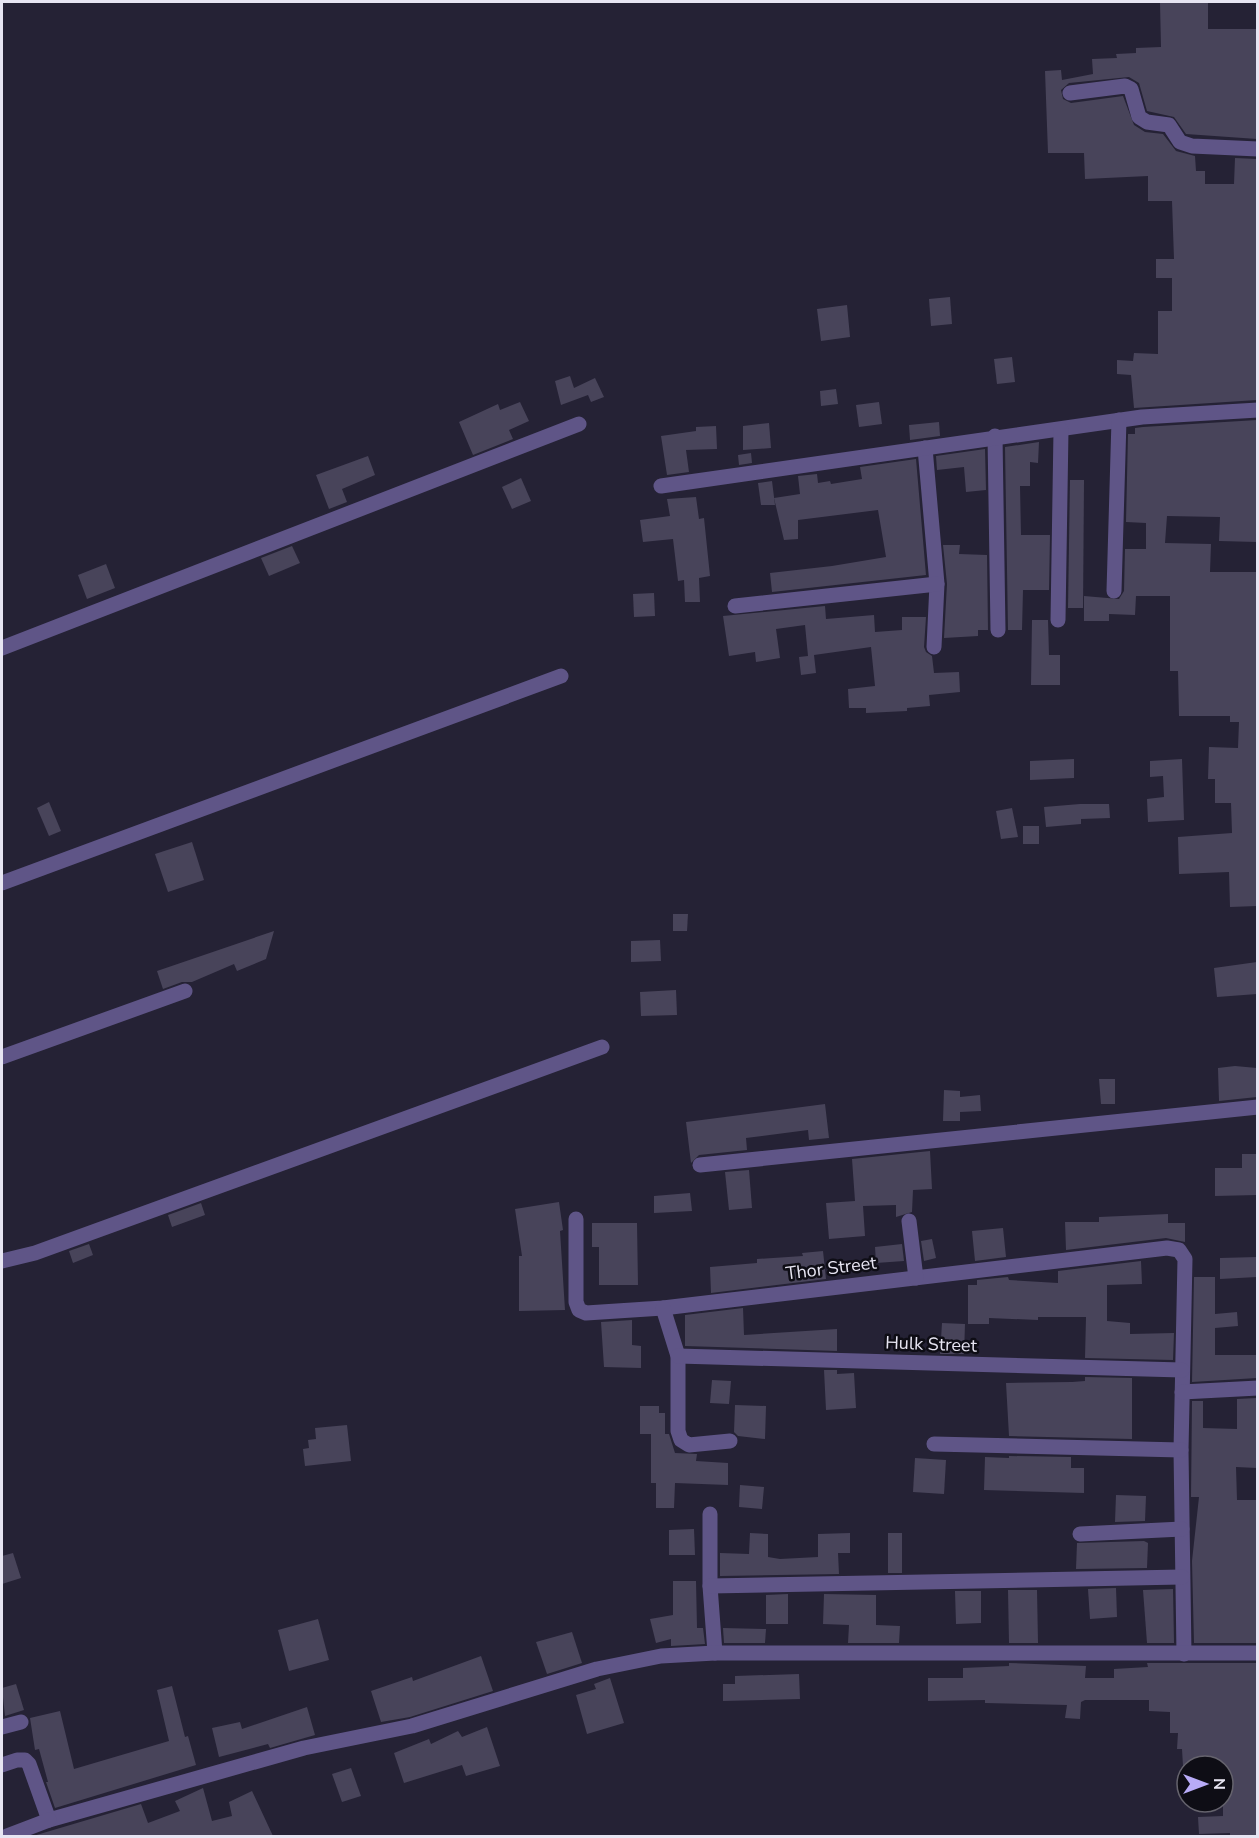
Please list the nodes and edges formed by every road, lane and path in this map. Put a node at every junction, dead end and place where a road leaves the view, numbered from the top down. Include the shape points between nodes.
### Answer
1 (1070, 93) dead end
2 (1257, 149) edge
3 (1257, 410) edge
4 (1119, 420) junction
5 (579, 424) dead end
6 (1061, 430) junction
7 (996, 436) junction
8 (925, 448) junction
9 (661, 486) dead end
10 (937, 584) junction
11 (1114, 591) dead end
12 (735, 606) dead end
13 (1058, 620) dead end
14 (998, 630) dead end
15 (934, 647) dead end
16 (2, 648) edge
17 (561, 676) dead end
18 (2, 883) edge
19 (185, 991) dead end
20 (602, 1047) dead end
21 (2, 1057) edge
22 (1257, 1107) edge
23 (700, 1165) dead end
24 (576, 1219) dead end
25 (909, 1221) dead end
26 (2, 1261) edge
27 (916, 1278) junction
28 (663, 1308) junction
29 (678, 1356) junction
30 (1182, 1370) junction
31 (1257, 1388) edge
32 (1182, 1392) junction
33 (730, 1441) dead end
34 (934, 1444) dead end
35 (1181, 1450) junction
36 (710, 1514) dead end
37 (1182, 1529) junction
38 (1080, 1534) dead end
39 (1182, 1577) junction
40 (710, 1586) junction
41 (715, 1653) junction
42 (1257, 1653) edge
43 (1184, 1654) junction
44 (21, 1722) dead end
45 (2, 1727) edge
46 (2, 1765) edge
47 (49, 1820) junction
48 (31, 1833) edge
49 (7, 1836) edge

1 - 2 street via 1125,86 1131,89 1139,117 1169,125 1180,142
3 - 4 street
4 - 6 street
4 - 11 street
5 - 16 street
6 - 7 street
6 - 13 street
7 - 8 street
7 - 14 street
8 - 9 street
8 - 10 street
10 - 12 street
10 - 15 street
17 - 18 street
19 - 21 street
20 - 26 street via 35,1253
22 - 23 street
24 - 28 street, Thor Street via 579,1310 586,1313
25 - 27 street
27 - 28 street, Thor Street
27 - 30 street, Thor Street via 1167,1248 1179,1250 1185,1259
28 - 29 street
29 - 30 street, Hulk Street
29 - 33 street via 681,1440 689,1445
30 - 32 street
31 - 32 street
32 - 35 street
34 - 35 street
35 - 37 street
36 - 40 street
37 - 38 street
37 - 39 street
39 - 40 street
39 - 43 street
40 - 41 street
41 - 43 street
41 - 47 street via 661,1656 597,1669 412,1726 304,1748
42 - 43 street
44 - 45 street
46 - 47 street via 26,1760
47 - 48 street
48 - 49 street

